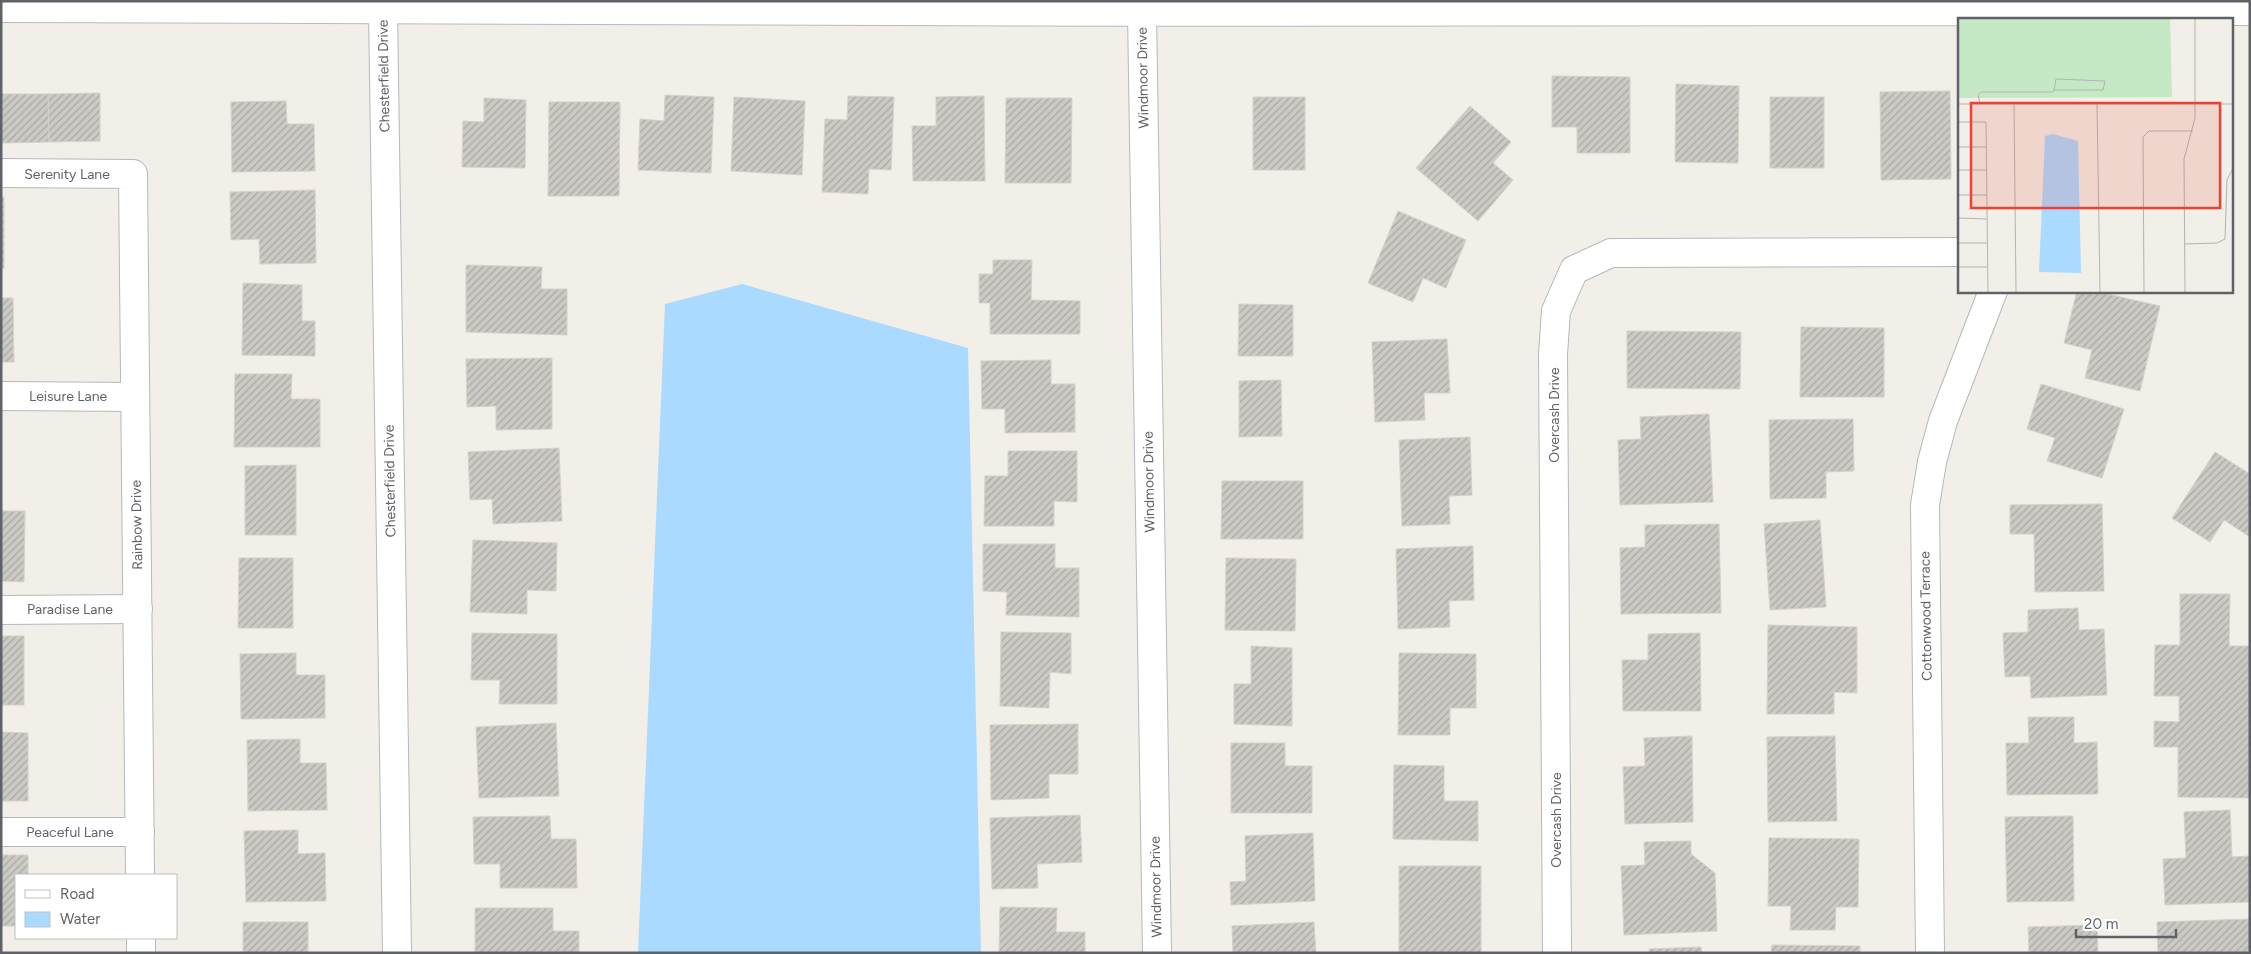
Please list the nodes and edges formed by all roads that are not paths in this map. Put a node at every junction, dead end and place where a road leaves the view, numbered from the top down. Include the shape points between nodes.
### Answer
1 (1, 8) edge
2 (383, 9) junction
3 (2032, 11) edge
4 (2250, 11) edge
5 (1142, 12) junction
6 (1, 174) edge
7 (133, 174) joint
8 (1958, 252) edge
9 (1993, 292) edge
10 (1, 396) edge
11 (135, 396) junction
12 (138, 609) junction
13 (1, 610) edge
14 (1, 832) edge
15 (140, 832) junction
16 (140, 874) edge
17 (141, 939) edge
18 (141, 953) edge
19 (397, 953) edge
20 (1157, 953) edge
21 (1557, 953) edge
22 (1930, 953) edge

1 - 2 street
2 - 5 street
2 - 19 street, Chesterfield Drive
3 - 4 street
3 - 5 street
5 - 20 street, Windmoor Drive
6 - 7 street, Serenity Lane
7 - 11 street, Rainbow Drive
8 - 21 street, Overcash Drive via 1611,253 1574,270 1556,311 1553,354
9 - 22 street, Cottonwood Terrace via 1943,421 1925,506
10 - 11 street, Leisure Lane
11 - 12 street, Rainbow Drive
12 - 13 street, Paradise Lane
12 - 15 street, Rainbow Drive
14 - 15 street, Peaceful Lane
15 - 16 street, Rainbow Drive
17 - 18 street

